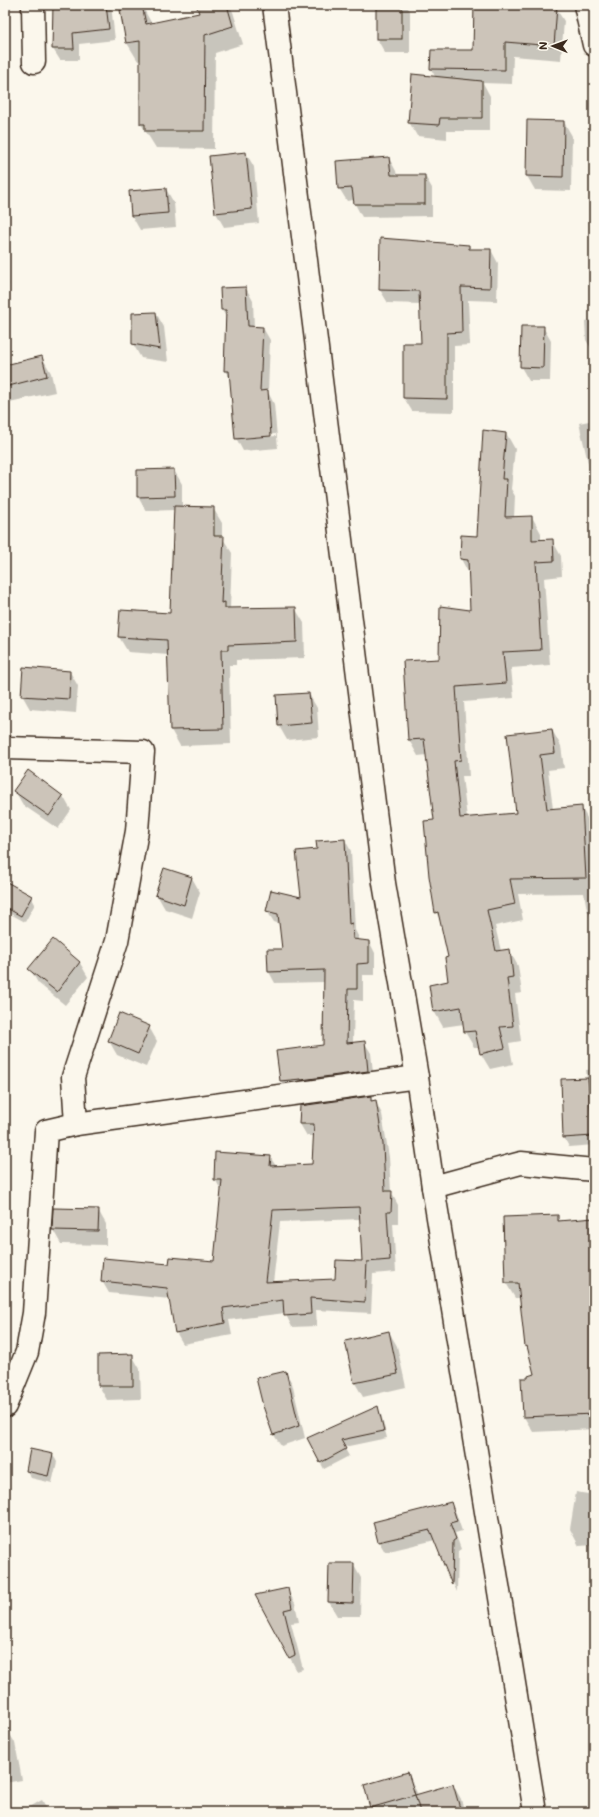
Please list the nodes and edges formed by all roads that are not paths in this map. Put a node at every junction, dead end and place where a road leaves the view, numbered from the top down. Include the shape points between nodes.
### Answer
1 (32, 5) edge
2 (274, 5) edge
3 (585, 5) edge
4 (594, 45) edge
5 (34, 62) dead end
6 (5, 748) edge
7 (418, 1077) junction
8 (76, 1124) junction
9 (594, 1170) edge
10 (433, 1186) junction
11 (5, 1406) edge
12 (535, 1812) edge

1 - 5 street
2 - 7 street via 384,883
3 - 4 street
6 - 8 street via 143,752 137,831 117,941 73,1076
7 - 8 street
7 - 10 street
8 - 11 street via 46,1131 34,1312 27,1352
9 - 10 street via 521,1163
10 - 12 street

